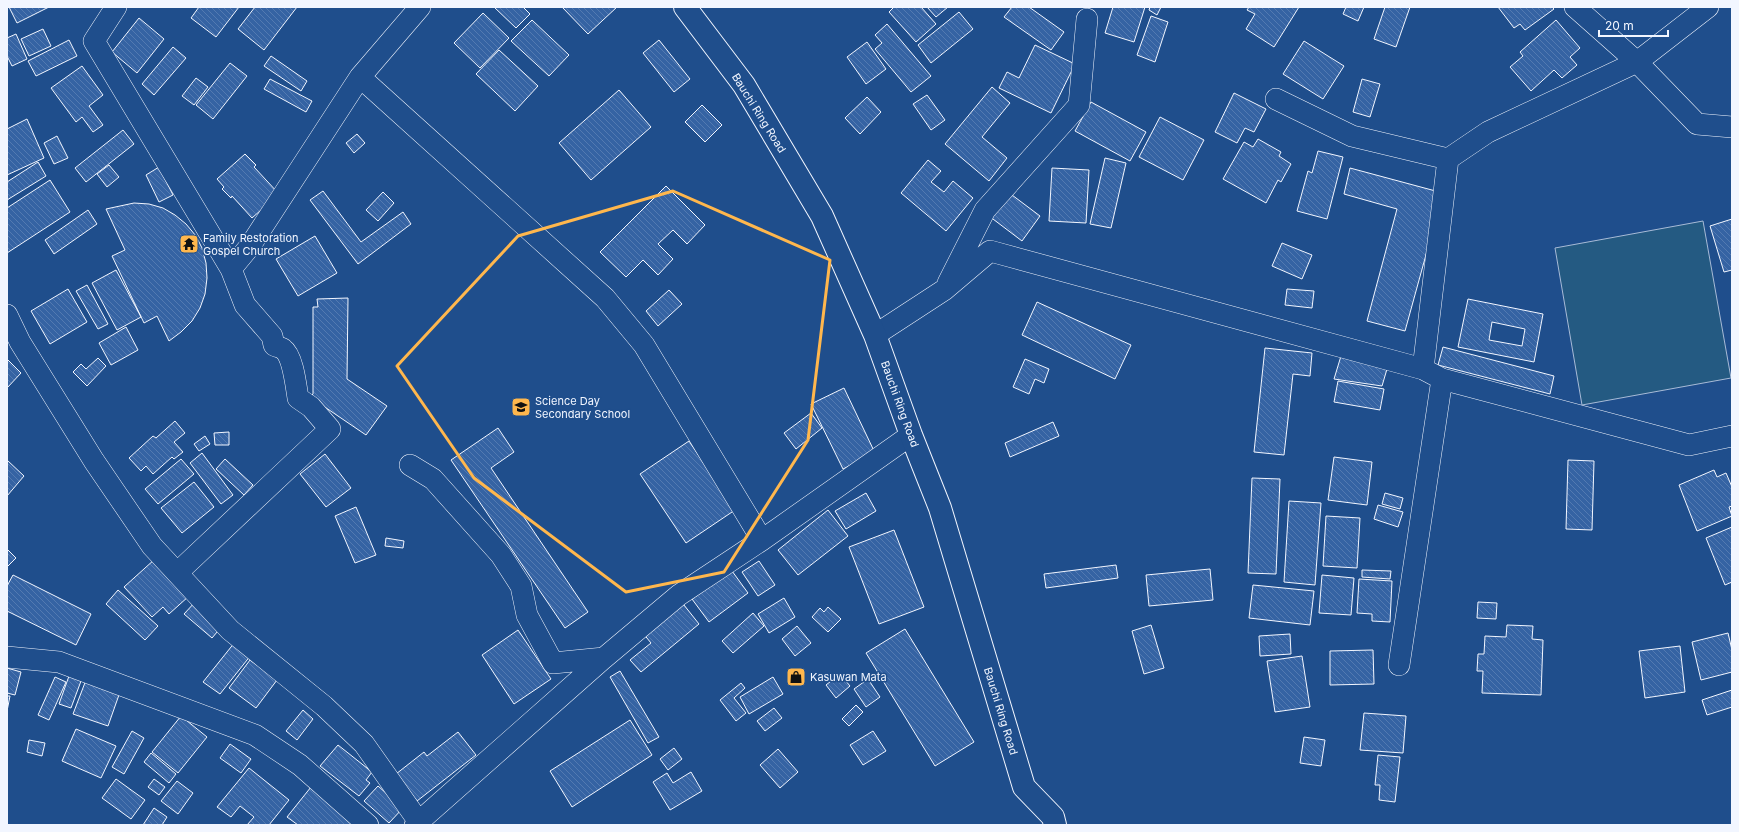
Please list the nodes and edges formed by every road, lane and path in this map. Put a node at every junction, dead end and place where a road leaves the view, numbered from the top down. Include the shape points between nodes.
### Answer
1 (116, 7) edge
2 (420, 7) edge
3 (685, 7) edge
4 (1575, 7) edge
5 (1708, 7) edge
6 (1087, 19) dead end
7 (1637, 62) junction
8 (360, 77) junction
9 (1276, 99) dead end
10 (1732, 127) edge
11 (1448, 159) junction
12 (231, 269) junction
13 (944, 290) junction
14 (7, 315) edge
15 (875, 336) junction
16 (1423, 369) junction
17 (1442, 379) junction
18 (911, 435) junction
19 (1732, 436) edge
20 (410, 465) dead end
21 (762, 540) junction
22 (176, 573) junction
23 (7, 657) edge
24 (604, 658) junction
25 (1399, 665) dead end
26 (1054, 821) edge
27 (417, 823) edge
28 (368, 825) edge

1 - 12 street via 94,41
2 - 8 street
3 - 15 main road, Bauchi Ring Road via 744,85 822,216
4 - 7 street
5 - 7 street
6 - 13 street via 1079,104 985,210
7 - 10 street via 1696,124
7 - 11 street via 1488,132
8 - 12 street via 250,246
8 - 21 street via 605,298 644,345
9 - 11 street via 1352,136
11 - 16 street
12 - 22 street via 245,305 272,336 274,345 283,348 289,360 298,398 311,407 330,429
13 - 15 street
13 - 16 street via 990,252
14 - 22 street via 20,342 94,461 152,546
15 - 18 main road, Bauchi Ring Road
16 - 17 street
17 - 19 street via 1689,444
17 - 25 street
18 - 21 street
18 - 26 main road, Bauchi Ring Road via 940,508 1024,787
20 - 24 street via 434,479 501,555 521,586 527,615 553,663
21 - 24 street via 679,595
22 - 27 street via 230,630 324,706 364,744
23 - 28 street via 59,662 255,735 300,765
24 - 27 street

